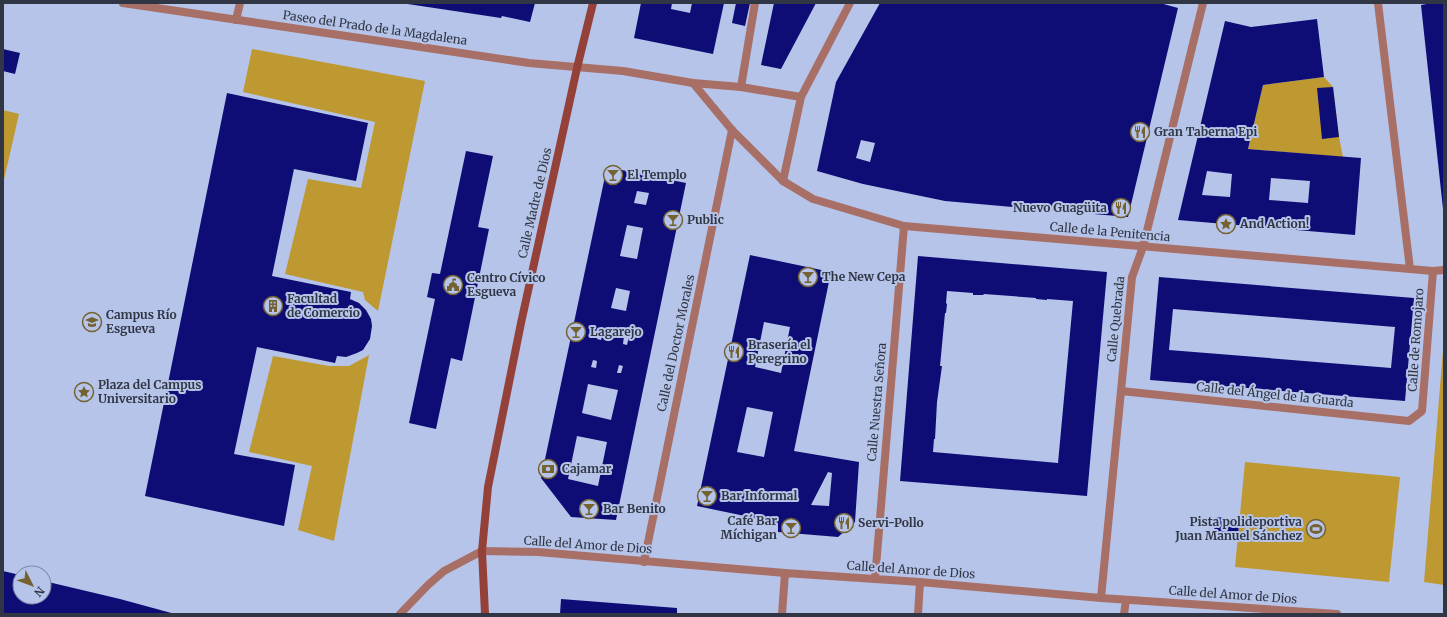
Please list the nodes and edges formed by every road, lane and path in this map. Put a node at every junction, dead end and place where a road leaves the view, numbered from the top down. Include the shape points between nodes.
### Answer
1 (123, 3) edge
2 (240, 3) edge
3 (593, 3) edge
4 (755, 3) edge
5 (850, 3) edge
6 (1203, 3) edge
7 (1378, 3) edge
8 (236, 20) junction
9 (577, 68) junction
10 (692, 83) junction
11 (741, 87) junction
12 (801, 97) junction
13 (732, 130) junction
14 (783, 181) junction
15 (904, 226) junction
16 (1143, 247) junction
17 (1410, 269) junction
18 (1444, 270) edge
19 (1433, 271) junction
20 (1121, 391) junction
21 (1422, 411) joint
22 (482, 551) junction
23 (644, 562) junction
24 (785, 573) junction
25 (875, 579) junction
26 (920, 582) junction
27 (1101, 598) junction
28 (1126, 600) junction
29 (400, 614) edge
30 (485, 614) edge
31 (782, 614) edge
32 (918, 614) edge
33 (1124, 614) edge
34 (1337, 614) edge

1 - 8 street, Paseo del Prado de la Magdalena
2 - 8 street
3 - 9 main road, Calle Madre de Dios
4 - 11 street
5 - 12 street
6 - 16 street, Calle Quebrada
7 - 17 street
8 - 9 street, Paseo del Prado de la Magdalena
9 - 10 street, Paseo del Prado de la Magdalena via 623,71
9 - 22 main road, Calle Madre de Dios via 491,467
10 - 11 street, Paseo del Prado de la Magdalena
10 - 13 street, Calle de la Penitencia
11 - 12 street, Paseo del Prado de la Magdalena
12 - 14 street
13 - 14 street, Calle de la Penitencia
13 - 23 street, Calle del Doctor Morales
14 - 15 street, Calle de la Penitencia via 812,199
15 - 16 street, Calle de la Penitencia
15 - 25 street, Calle Nuestra Señora
16 - 17 street, Calle de la Penitencia
16 - 20 street, Calle Quebrada via 1132,277
17 - 19 street, Calle de la Penitencia
18 - 19 street, Calle de la Penitencia
19 - 21 street, Calle de Romojaro
20 - 21 street, Calle del Ángel de la Guarda via 1409,421
20 - 27 street, Calle Quebrada
22 - 23 street, Calle del Amor de Dios via 538,552
22 - 29 street via 444,571
22 - 30 main road, Calle Madre de Dios
23 - 24 street, Calle del Amor de Dios
24 - 25 street, Calle del Amor de Dios
24 - 31 street
25 - 26 street, Calle del Amor de Dios
26 - 27 street, Calle del Amor de Dios
26 - 32 street
27 - 28 street, Calle del Amor de Dios
28 - 33 street
28 - 34 street, Calle del Amor de Dios

